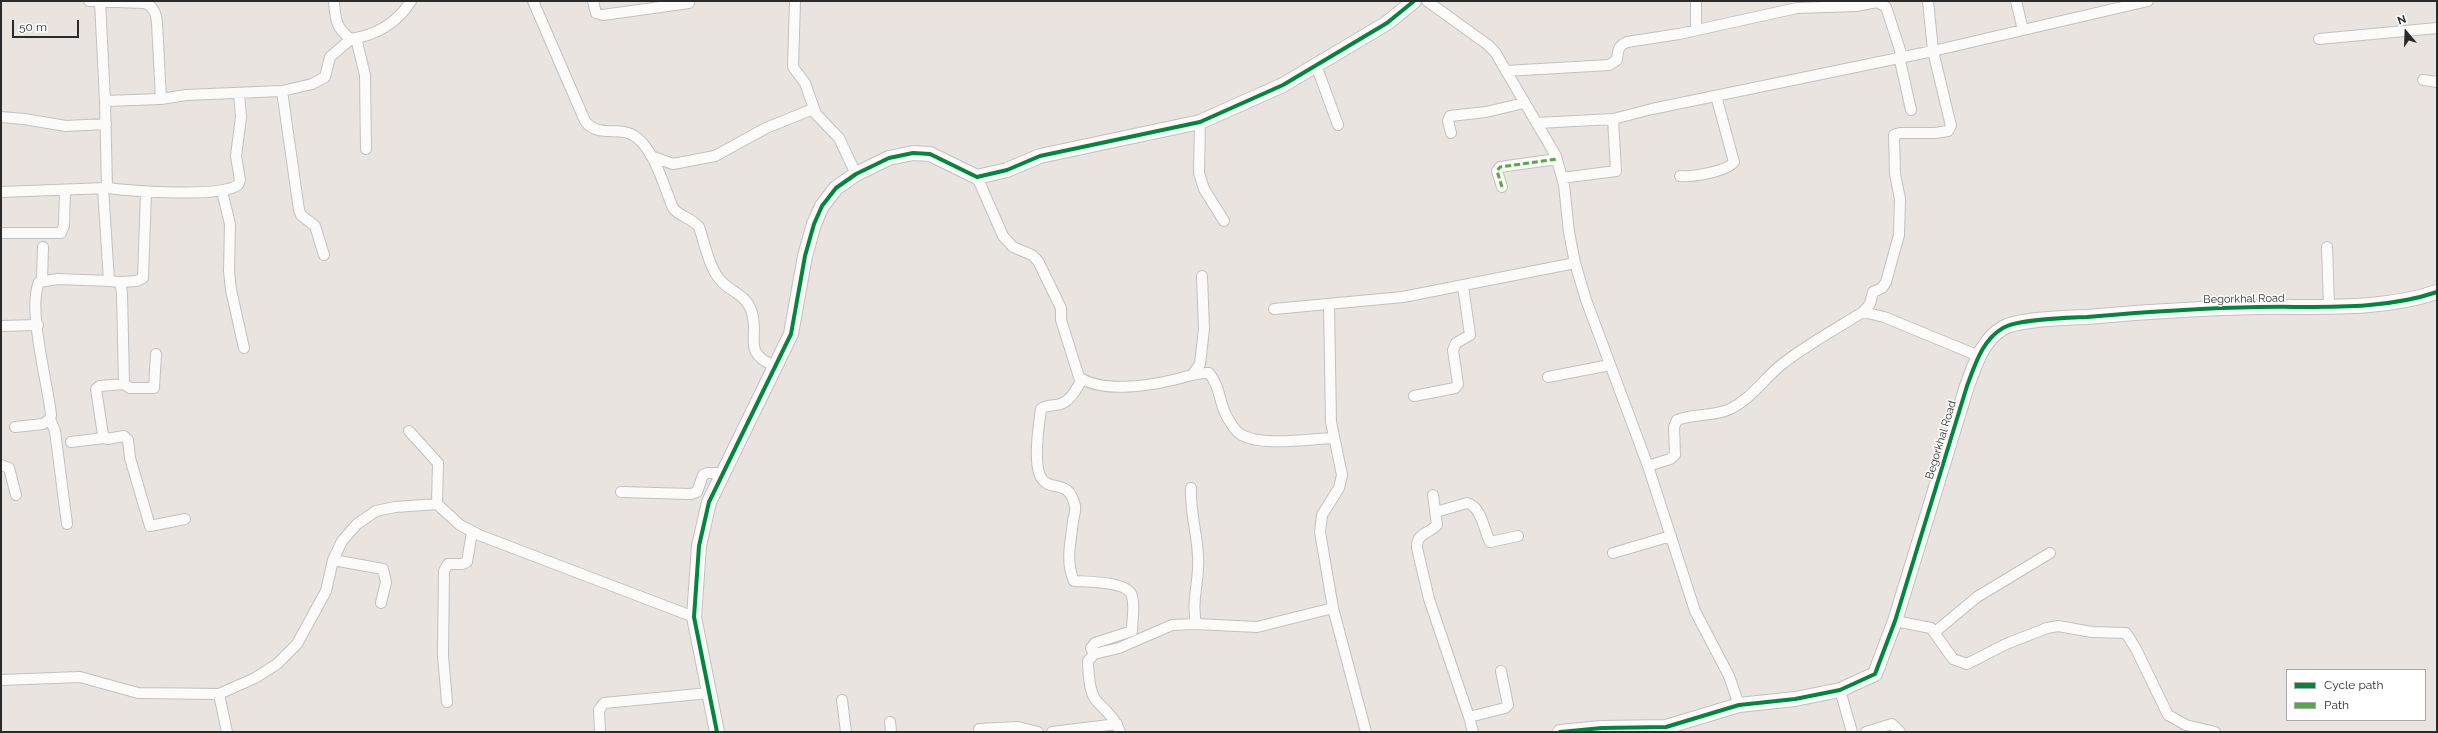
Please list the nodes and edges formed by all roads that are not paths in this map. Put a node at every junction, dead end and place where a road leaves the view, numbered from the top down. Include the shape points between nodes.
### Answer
1 (89, 1) edge
2 (100, 1) edge
3 (334, 1) edge
4 (411, 1) edge
5 (533, 1) edge
6 (593, 1) edge
7 (795, 1) edge
8 (1414, 1) edge
9 (1428, 1) edge
10 (1696, 1) edge
11 (1928, 1) edge
12 (2016, 1) edge
13 (2148, 1) edge
14 (689, 3) dead end
15 (2437, 28) edge
16 (1696, 30) junction
17 (2023, 30) junction
18 (2319, 38) dead end
19 (353, 39) junction
20 (1933, 51) junction
21 (1900, 56) junction
22 (1316, 66) junction
23 (1506, 71) junction
24 (2424, 80) dead end
25 (2437, 82) edge
26 (282, 91) junction
27 (239, 94) junction
28 (1716, 96) junction
29 (161, 99) junction
30 (105, 101) junction
31 (1524, 102) junction
32 (813, 109) junction
33 (1911, 110) dead end
34 (1, 117) edge
35 (1613, 119) junction
36 (1200, 122) junction
37 (1537, 123) junction
38 (106, 124) junction
39 (1338, 125) dead end
40 (1451, 133) dead end
41 (366, 149) dead end
42 (651, 156) junction
43 (1557, 159) junction
44 (856, 174) junction
45 (1680, 176) dead end
46 (977, 177) junction
47 (1562, 178) junction
48 (1502, 187) dead end
49 (105, 188) junction
50 (65, 190) junction
51 (222, 191) junction
52 (1, 192) edge
53 (146, 192) junction
54 (1224, 221) dead end
55 (1, 233) edge
56 (43, 247) dead end
57 (2328, 247) dead end
58 (324, 256) dead end
59 (1575, 263) junction
60 (1202, 276) dead end
61 (42, 280) junction
62 (109, 281) junction
63 (120, 282) junction
64 (1463, 286) junction
65 (2437, 292) edge
66 (1329, 305) junction
67 (2329, 306) junction
68 (1274, 309) dead end
69 (1863, 312) junction
70 (38, 325) junction
71 (1, 326) edge
72 (244, 348) dead end
73 (156, 354) dead end
74 (1979, 356) junction
75 (1610, 365) junction
76 (775, 366) junction
77 (1193, 374) junction
78 (1548, 377) dead end
79 (1082, 379) junction
80 (124, 384) junction
81 (1414, 396) dead end
82 (50, 420) junction
83 (15, 428) dead end
84 (410, 431) dead end
85 (104, 438) junction
86 (1333, 438) junction
87 (71, 442) dead end
88 (1, 465) edge
89 (1648, 466) junction
90 (723, 474) junction
91 (1191, 488) dead end
92 (621, 492) dead end
93 (16, 495) dead end
94 (1433, 495) dead end
95 (437, 504) junction
96 (1436, 512) junction
97 (186, 519) dead end
98 (67, 524) dead end
99 (472, 532) junction
100 (1518, 536) dead end
101 (1671, 536) junction
102 (1612, 553) dead end
103 (2050, 553) dead end
104 (333, 560) junction
105 (381, 603) dead end
106 (1333, 608) junction
107 (694, 617) junction
108 (1895, 621) junction
109 (1196, 624) junction
110 (1935, 632) junction
111 (1094, 654) junction
112 (1500, 671) dead end
113 (1, 680) edge
114 (1840, 690) junction
115 (709, 693) junction
116 (219, 694) junction
117 (842, 700) dead end
118 (447, 702) dead end
119 (1739, 705) junction
120 (1469, 717) junction
121 (1118, 728) edge
122 (979, 729) dead end
123 (1666, 730) edge
124 (227, 732) edge
125 (600, 732) edge
126 (718, 732) edge
127 (846, 732) edge
128 (1038, 732) edge
129 (1052, 732) edge
130 (1366, 732) edge
131 (1473, 732) edge
132 (1560, 732) edge
133 (1852, 732) edge
134 (1866, 732) edge
135 (1900, 732) edge
136 (2215, 732) edge

1 - 2 street
2 - 29 street via 145,3 154,10
2 - 30 street
3 - 19 street via 338,27 342,33
4 - 19 street via 389,25
5 - 42 street via 590,127 636,137
6 - 14 street via 596,13 603,15
7 - 32 street via 791,61 796,73 806,83
8 - 22 street via 1387,23
9 - 23 street via 1488,45
10 - 16 street
11 - 20 street
12 - 17 street
13 - 17 street
15 - 18 street
16 - 21 street via 1797,8 1856,6 1877,2 1886,7
16 - 23 street via 1620,45 1617,60 1609,65
17 - 20 street
19 - 26 street via 330,57 325,77 312,84
19 - 41 street via 365,75
20 - 21 street
20 - 69 street via 1951,126 1944,132 1894,135 1895,174 1900,199 1899,235 1884,286 1873,292 1870,304
21 - 28 street
21 - 33 street
22 - 36 street via 1283,85
22 - 39 street
23 - 31 street
24 - 25 street
26 - 27 street
26 - 58 street via 299,210 301,215 315,226
27 - 29 street via 186,95
27 - 51 street via 240,116 236,156 240,180 234,188
28 - 35 street
28 - 45 street via 1734,162 1725,169
29 - 30 street
30 - 38 street
31 - 37 street
31 - 40 street via 1486,112 1450,116 1448,122
32 - 42 street via 766,128 715,156 673,164
32 - 44 street via 838,138
34 - 38 street via 24,118 66,126
35 - 37 street
35 - 47 street via 1616,171
36 - 46 street via 1035,158 1007,170
36 - 54 street via 1199,173 1204,189
37 - 43 street
38 - 49 street
42 - 76 street via 672,208 695,222 716,274 747,301 752,312 755,352 762,361
43 - 47 street
43 - 48 street via 1500,167 1497,171
44 - 46 street via 889,158 922,152
44 - 76 street via 836,188 822,206 814,224 805,256 794,321
46 - 79 street via 1003,236 1012,247 1032,255 1038,261 1061,308 1061,320 1074,367
47 - 59 street
49 - 50 street
49 - 53 street
49 - 62 street
50 - 52 street
50 - 55 street via 64,225 61,233
51 - 53 street
51 - 72 street via 230,224 229,271
53 - 63 street via 143,278
56 - 61 street
57 - 67 street
59 - 64 street
59 - 75 street
60 - 77 street via 1204,329 1200,364
61 - 62 street
61 - 70 street via 37,286
62 - 63 street
63 - 80 street
64 - 66 street via 1403,297
64 - 81 street via 1470,335 1456,343 1453,350 1458,384 1455,388
65 - 67 street, Begorkhal Road via 2404,300
66 - 68 street
66 - 86 street
67 - 74 street, Begorkhal Road via 2178,310 2021,323 2005,327 1996,333
69 - 74 street via 1884,317
69 - 89 street via 1792,358 1757,390 1732,408 1715,414 1677,420 1674,427 1675,455
70 - 71 street
70 - 82 street via 50,399
73 - 80 street via 154,388 130,388
74 - 108 street, Begorkhal Road via 1967,386
75 - 78 street
75 - 89 street
76 - 90 street
77 - 79 street via 1139,386 1091,385
77 - 86 street via 1209,373 1218,384 1222,405 1239,434 1259,441
79 - 111 street via 1070,397 1058,405 1045,405 1041,409 1038,469 1046,482 1063,486 1071,495 1075,507 1068,561 1074,581 1114,584 1127,588 1132,595 1132,630 1095,643 1091,648
80 - 85 street via 100,386 96,389
82 - 83 street via 43,424
82 - 98 street via 55,431
84 - 95 street via 438,463
85 - 87 street
85 - 97 street via 124,436 128,440 130,458 150,526
86 - 106 street via 1342,480 1320,523
88 - 93 street via 9,468
89 - 101 street
90 - 92 street via 703,475 696,492 691,494
90 - 107 street via 709,502 699,546
91 - 109 street via 1191,514 1198,555 1198,575 1193,604
94 - 96 street
95 - 99 street via 460,525
95 - 104 street via 376,511 357,524 342,541
96 - 100 street via 1467,503 1477,510 1490,542
96 - 120 street via 1437,525 1416,542 1429,600
99 - 107 street
99 - 118 street via 467,562 448,564 444,571 443,656
101 - 102 street
101 - 119 street via 1695,611 1729,676
103 - 110 street via 1977,597
104 - 105 street via 383,569 386,576
104 - 116 street via 326,591 297,644 277,664 255,678
106 - 109 street via 1257,627
106 - 130 street
107 - 115 street
108 - 110 street via 1925,625
108 - 114 street, Begorkhal Road via 1875,674
109 - 111 street via 1162,628 1119,648
110 - 136 street via 1953,659 1967,664 2006,644 2053,627 2067,626 2092,632 2126,633 2168,715 2186,725
111 - 121 street via 1088,661 1092,692
112 - 120 street via 1508,705
113 - 116 street via 74,677 138,692
114 - 119 street, Begorkhal Road via 1795,699
114 - 133 street
115 - 125 street via 604,703 599,710
115 - 126 street
116 - 124 street
117 - 127 street
119 - 123 street, Begorkhal Road
120 - 131 street
121 - 129 street
122 - 128 street via 1018,727
123 - 132 street, Begorkhal Road via 1602,728
134 - 135 street via 1892,724

